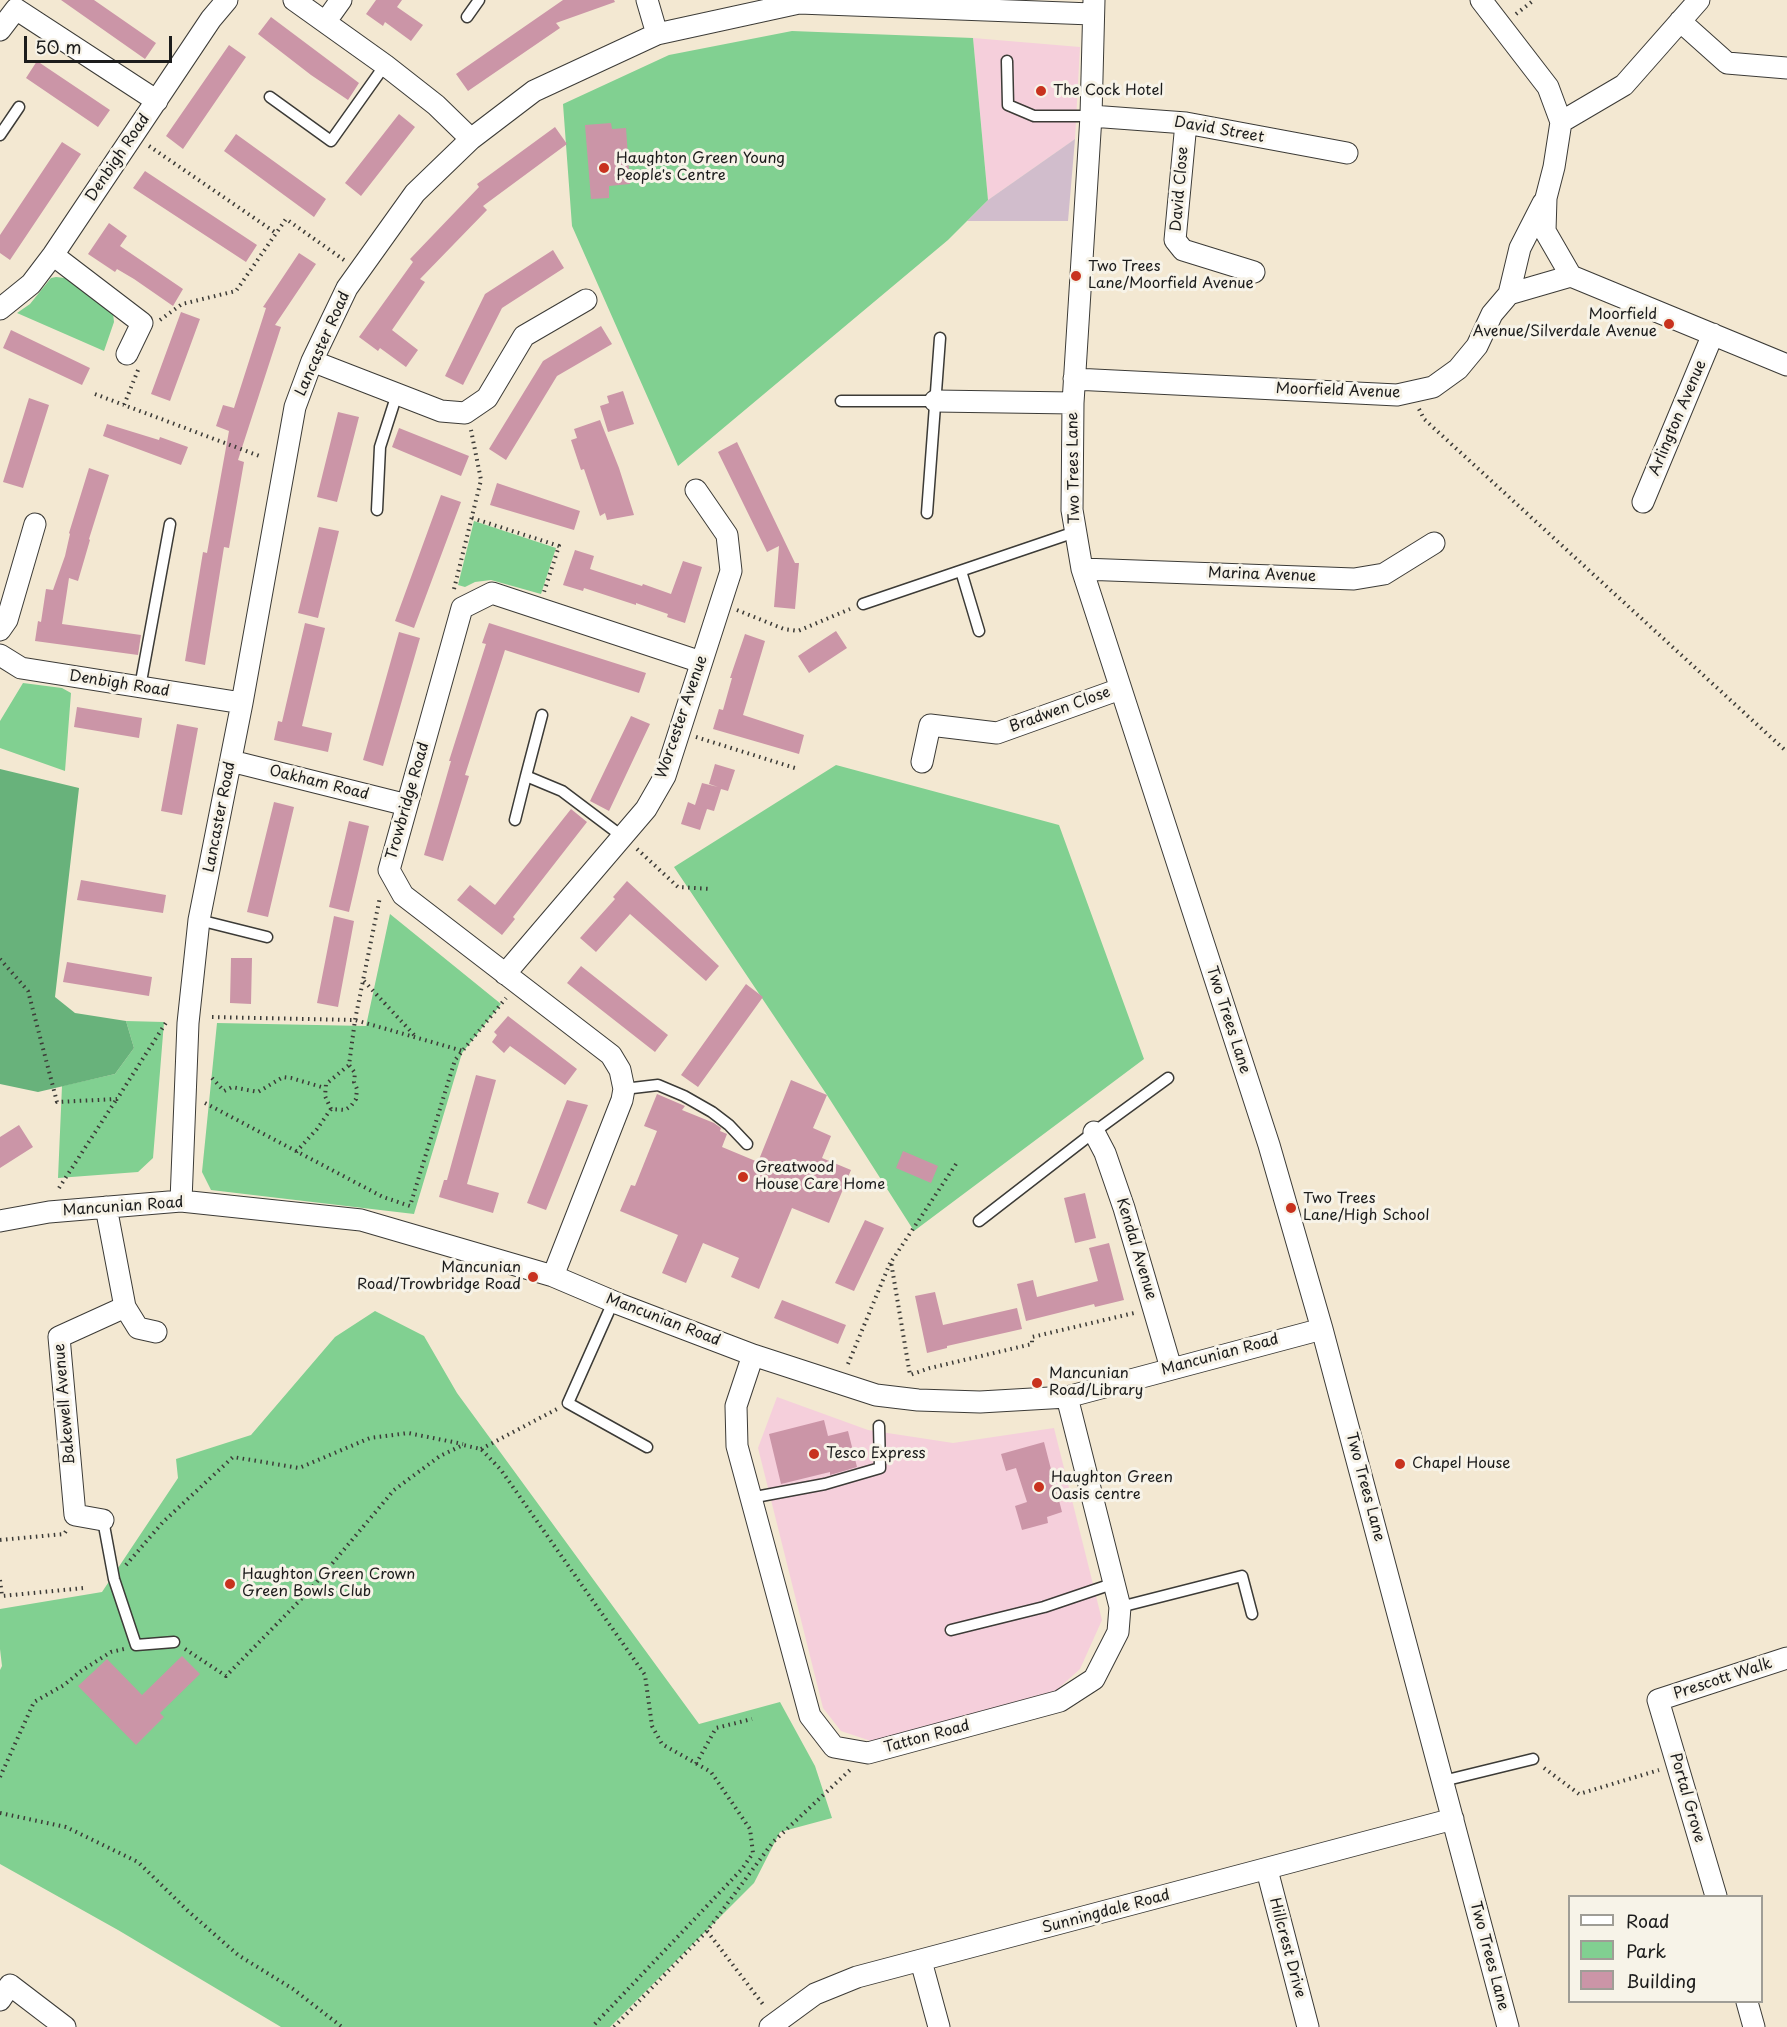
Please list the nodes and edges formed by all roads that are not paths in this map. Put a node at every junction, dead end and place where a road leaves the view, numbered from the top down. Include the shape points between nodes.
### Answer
1 (227, 0) edge
2 (294, 0) edge
3 (341, 0) edge
4 (479, 0) edge
5 (647, 0) edge
6 (1481, 0) edge
7 (1699, 0) edge
8 (799, 2) edge
9 (16, 4) edge
10 (1093, 7) edge
11 (467, 17) dead end
12 (326, 21) junction
13 (1680, 21) junction
14 (0, 30) edge
15 (657, 34) junction
16 (1007, 61) dead end
17 (385, 65) junction
18 (1787, 68) edge
19 (270, 97) dead end
20 (156, 101) junction
21 (20, 107) dead end
22 (1090, 116) junction
23 (1560, 122) junction
24 (1186, 123) junction
25 (0, 135) edge
26 (471, 139) junction
27 (1347, 153) dead end
28 (1546, 198) junction
29 (53, 255) junction
30 (1254, 272) dead end
31 (1571, 276) junction
32 (1509, 294) junction
33 (4, 300) edge
34 (586, 300) dead end
35 (1713, 334) junction
36 (940, 338) dead end
37 (127, 354) dead end
38 (312, 361) junction
39 (1787, 364) edge
40 (1074, 379) junction
41 (397, 394) junction
42 (841, 401) dead end
43 (935, 402) junction
44 (1073, 403) junction
45 (696, 490) dead end
46 (1643, 501) dead end
47 (377, 510) dead end
48 (927, 513) dead end
49 (35, 524) dead end
50 (170, 524) dead end
51 (1074, 532) junction
52 (1434, 543) dead end
53 (1082, 569) junction
54 (961, 571) junction
55 (863, 604) road end
56 (0, 630) edge
57 (979, 631) dead end
58 (0, 655) edge
59 (701, 662) junction
60 (140, 687) junction
61 (1120, 689) junction
62 (242, 703) junction
63 (542, 715) dead end
64 (231, 761) junction
65 (922, 762) dead end
66 (526, 776) junction
67 (407, 806) junction
68 (515, 820) dead end
69 (627, 841) junction
70 (199, 920) junction
71 (267, 937) dead end
72 (508, 983) junction
73 (1168, 1078) dead end
74 (624, 1089) junction
75 (1094, 1132) junction
76 (747, 1144) dead end
77 (182, 1201) junction
78 (106, 1207) junction
79 (0, 1221) edge
80 (980, 1221) dead end
81 (553, 1276) junction
82 (613, 1302) junction
83 (125, 1307) junction
84 (1323, 1329) junction
85 (156, 1332) dead end
86 (753, 1355) junction
87 (1171, 1368) junction
88 (1067, 1397) junction
89 (879, 1426) dead end
90 (647, 1448) dead end
91 (750, 1498) junction
92 (103, 1520) joint
93 (1115, 1583) junction
94 (1120, 1607) junction
95 (1252, 1614) dead end
96 (951, 1630) dead end
97 (174, 1642) road end
98 (1787, 1658) edge
99 (1658, 1700) joint
100 (1533, 1760) road end
101 (1443, 1781) junction
102 (1453, 1819) junction
103 (1267, 1870) junction
104 (1716, 1895) edge
105 (921, 1960) junction
106 (0, 2000) edge
107 (1748, 2003) edge
108 (773, 2024) edge
109 (65, 2027) edge
110 (939, 2027) edge
111 (1308, 2027) edge
112 (1508, 2027) edge
113 (1754, 2027) edge

1 - 20 street, Denbigh Road
2 - 12 street
3 - 12 street
4 - 11 lane
5 - 15 street
6 - 23 street via 1548,87
7 - 13 street
8 - 10 street, Lancaster Road
8 - 15 street, Lancaster Road
9 - 14 street
9 - 20 street
10 - 22 street, Two Trees Lane
12 - 17 street
13 - 18 street via 1727,63
13 - 23 street via 1624,85
15 - 26 street, Lancaster Road via 534,91
16 - 22 lane via 1008,105 1034,116
17 - 19 lane via 331,141
17 - 26 street
20 - 29 street, Denbigh Road
21 - 25 lane
22 - 24 street, David Street
22 - 40 street, Two Trees Lane
23 - 28 street
24 - 27 street, David Street
24 - 30 street, David Close via 1175,240 1184,250
26 - 38 street, Lancaster Road via 416,193 347,288
28 - 31 street via 1545,231
28 - 32 street via 1520,248
29 - 33 street, Denbigh Road via 31,284
29 - 37 street via 142,323
31 - 32 street
31 - 35 street
32 - 40 street, Moorfield Avenue via 1458,369 1433,387 1396,395
34 - 41 street via 524,336 487,398 465,412 441,411
35 - 39 street
35 - 46 street, Arlington Avenue
36 - 43 lane
38 - 41 street
38 - 62 street, Lancaster Road via 295,406
40 - 44 street, Two Trees Lane
41 - 47 lane via 380,447
42 - 43 lane
43 - 44 street
43 - 48 lane
44 - 51 street, Two Trees Lane
45 - 59 street, Worcester Avenue via 727,535 731,571
49 - 56 street
50 - 60 lane
51 - 53 street, Two Trees Lane
51 - 54 lane
52 - 53 street, Marina Avenue via 1383,574 1354,579
53 - 61 street, Two Trees Lane
54 - 55 lane
54 - 57 lane
58 - 60 street, Denbigh Road via 21,668
59 - 67 street, Trowbridge Road via 492,593 462,608
59 - 69 street, Worcester Avenue via 665,776
60 - 62 street, Denbigh Road
61 - 65 street, Bradwen Close via 997,733 930,725
61 - 84 street, Two Trees Lane via 1269,1145
62 - 64 street, Lancaster Road
63 - 66 lane
64 - 67 street, Oakham Road
64 - 70 street, Lancaster Road
66 - 68 lane
66 - 69 lane via 562,791
67 - 72 street, Trowbridge Road via 389,870 404,894
69 - 72 street, Worcester Avenue
70 - 71 lane
70 - 77 street, Lancaster Road via 188,1023
72 - 74 street, Trowbridge Road via 611,1055 620,1070
73 - 75 lane
74 - 76 lane via 658,1086 684,1096 712,1112
74 - 81 street
75 - 80 lane
75 - 87 street, Kendal Avenue via 1106,1153 1124,1208
77 - 78 street, Mancunian Road
77 - 81 street, Mancunian Road via 361,1220
78 - 79 street, Mancunian Road
78 - 83 street
81 - 82 street, Mancunian Road
82 - 86 street, Mancunian Road
82 - 90 lane via 568,1403
83 - 85 street via 138,1328
83 - 92 street, Bakewell Avenue via 59,1336 75,1515
84 - 87 street, Mancunian Road
84 - 101 street, Two Trees Lane
86 - 88 street, Mancunian Road via 876,1395 980,1402
86 - 91 street, Tatton Road via 735,1406 737,1446
87 - 88 street, Mancunian Road
88 - 93 street, Tatton Road
89 - 91 lane via 880,1468 825,1484
91 - 94 street, Tatton Road via 810,1716 834,1747 868,1753 1060,1701 1094,1679 1118,1632
92 - 97 lane via 114,1579 136,1646
93 - 94 street, Tatton Road
93 - 96 lane via 1044,1607
94 - 95 lane via 1242,1576
98 - 99 street, Prescott Walk
99 - 104 street, Portal Grove
100 - 101 lane
101 - 102 street, Two Trees Lane
102 - 103 street, Sunningdale Road
102 - 112 street, Two Trees Lane
103 - 105 street, Sunningdale Road
103 - 111 street, Hillcrest Drive
105 - 108 street, Sunningdale Road via 857,1977 815,1994
105 - 110 street
106 - 109 street via 10,1985
107 - 113 street

